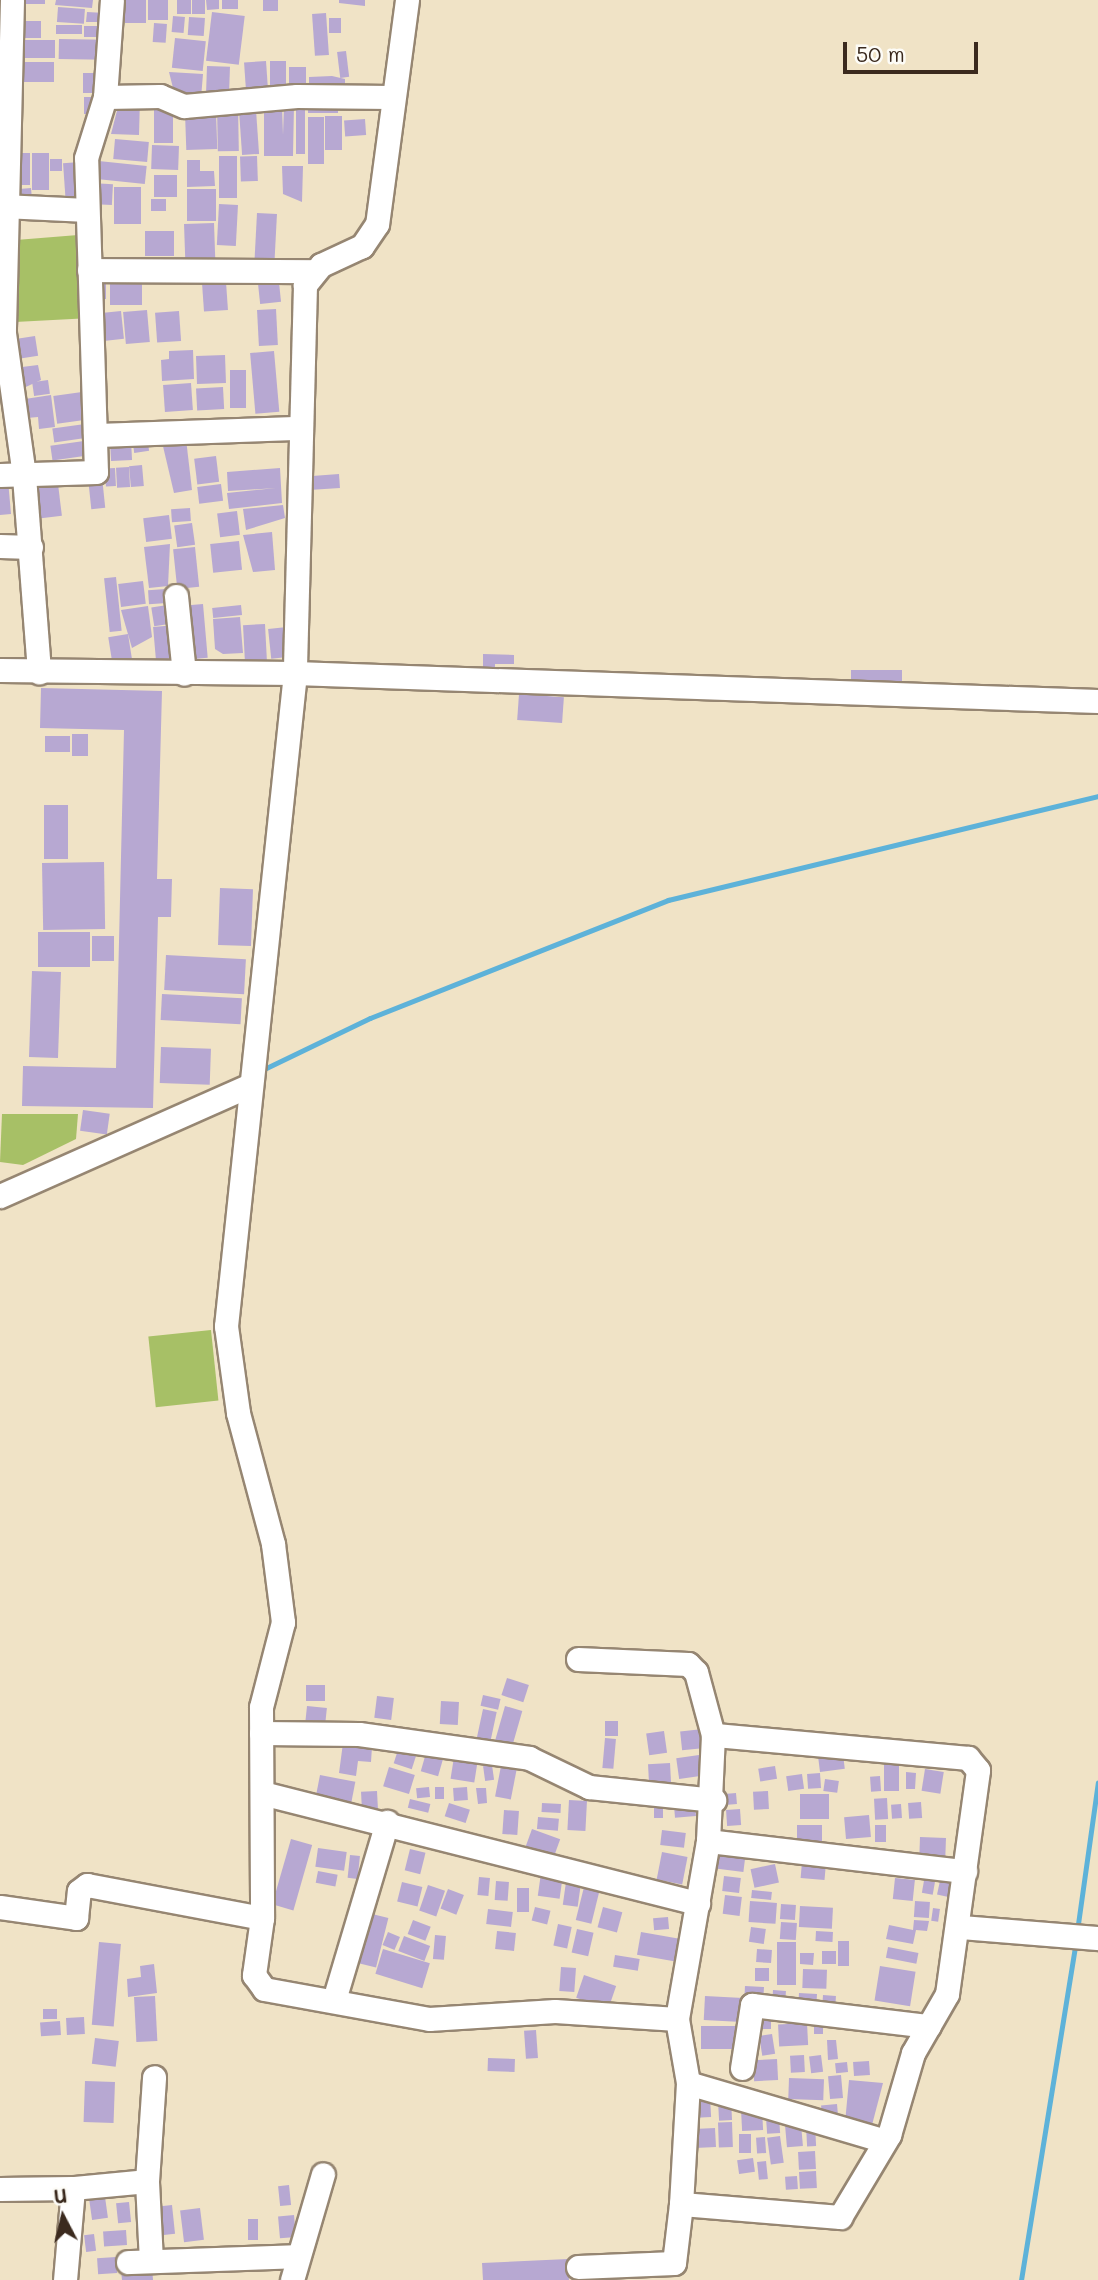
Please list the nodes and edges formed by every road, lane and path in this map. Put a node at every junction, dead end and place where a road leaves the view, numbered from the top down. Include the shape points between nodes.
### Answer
1 (12, 0) edge
2 (112, 0) edge
3 (407, 0) edge
4 (3, 84) edge
5 (105, 97) junction
6 (391, 97) junction
7 (4, 206) junction
8 (86, 211) junction
9 (89, 270) junction
10 (312, 271) junction
11 (2, 333) edge
12 (297, 428) junction
13 (95, 435) junction
14 (0, 475) edge
15 (24, 476) junction
16 (0, 546) edge
17 (31, 547) junction
18 (176, 596) dead end
19 (0, 670) edge
20 (39, 672) junction
21 (295, 673) junction
22 (184, 674) junction
23 (1098, 701) edge
24 (251, 1077) junction
25 (0, 1196) edge
26 (578, 1659) dead end
27 (261, 1733) junction
28 (713, 1735) junction
29 (261, 1793) junction
30 (714, 1800) junction
31 (387, 1822) junction
32 (709, 1840) junction
33 (965, 1871) junction
34 (698, 1903) junction
35 (0, 1907) edge
36 (262, 1918) junction
37 (960, 1927) junction
38 (1098, 1938) edge
39 (334, 2000) junction
40 (677, 2019) junction
41 (929, 2026) junction
42 (742, 2068) dead end
43 (154, 2077) dead end
44 (688, 2083) junction
45 (885, 2141) junction
46 (323, 2174) dead end
47 (147, 2180) junction
48 (73, 2188) junction
49 (0, 2189) edge
50 (681, 2204) junction
51 (297, 2256) junction
52 (128, 2262) dead end
53 (163, 2267) edge
54 (578, 2267) dead end
55 (672, 2272) edge
56 (65, 2280) edge
57 (292, 2280) edge

1 - 4 street
2 - 5 street
3 - 6 street
4 - 7 street
5 - 6 street via 160,96 184,106 297,96
5 - 8 street via 86,158
6 - 10 street via 371,237
7 - 8 street
7 - 11 street
8 - 9 street
9 - 10 street
9 - 13 street
10 - 12 street via 304,285
11 - 15 street
12 - 13 street
12 - 21 street
13 - 15 street via 93,475
14 - 15 street
15 - 17 street
16 - 17 street
17 - 20 street
18 - 22 street
19 - 20 street
20 - 22 street
21 - 22 street
21 - 23 street
21 - 24 street
24 - 25 street
24 - 27 street via 226,1326 238,1412 257,1467 283,1622 261,1707
26 - 28 street via 688,1664 696,1672
27 - 29 street
27 - 30 street via 359,1734 529,1759 589,1787
28 - 30 street
28 - 33 street via 968,1758 978,1770 979,1796
29 - 31 street
29 - 36 street
30 - 32 street
31 - 34 street
31 - 39 street
32 - 33 street
32 - 34 street
33 - 37 street
34 - 40 street
35 - 36 street via 76,1918 79,1891 87,1885
36 - 39 street via 258,1984
37 - 38 street
37 - 41 street via 947,1994
39 - 40 street via 429,2019 555,2011
40 - 44 street
41 - 42 street via 751,2006
41 - 45 street via 913,2053
43 - 47 street
44 - 45 street
44 - 50 street
45 - 50 street via 841,2217
46 - 51 street
47 - 48 street
47 - 53 street
48 - 49 street
48 - 56 street
50 - 55 street
51 - 53 street
51 - 57 street
52 - 53 street
54 - 55 street

